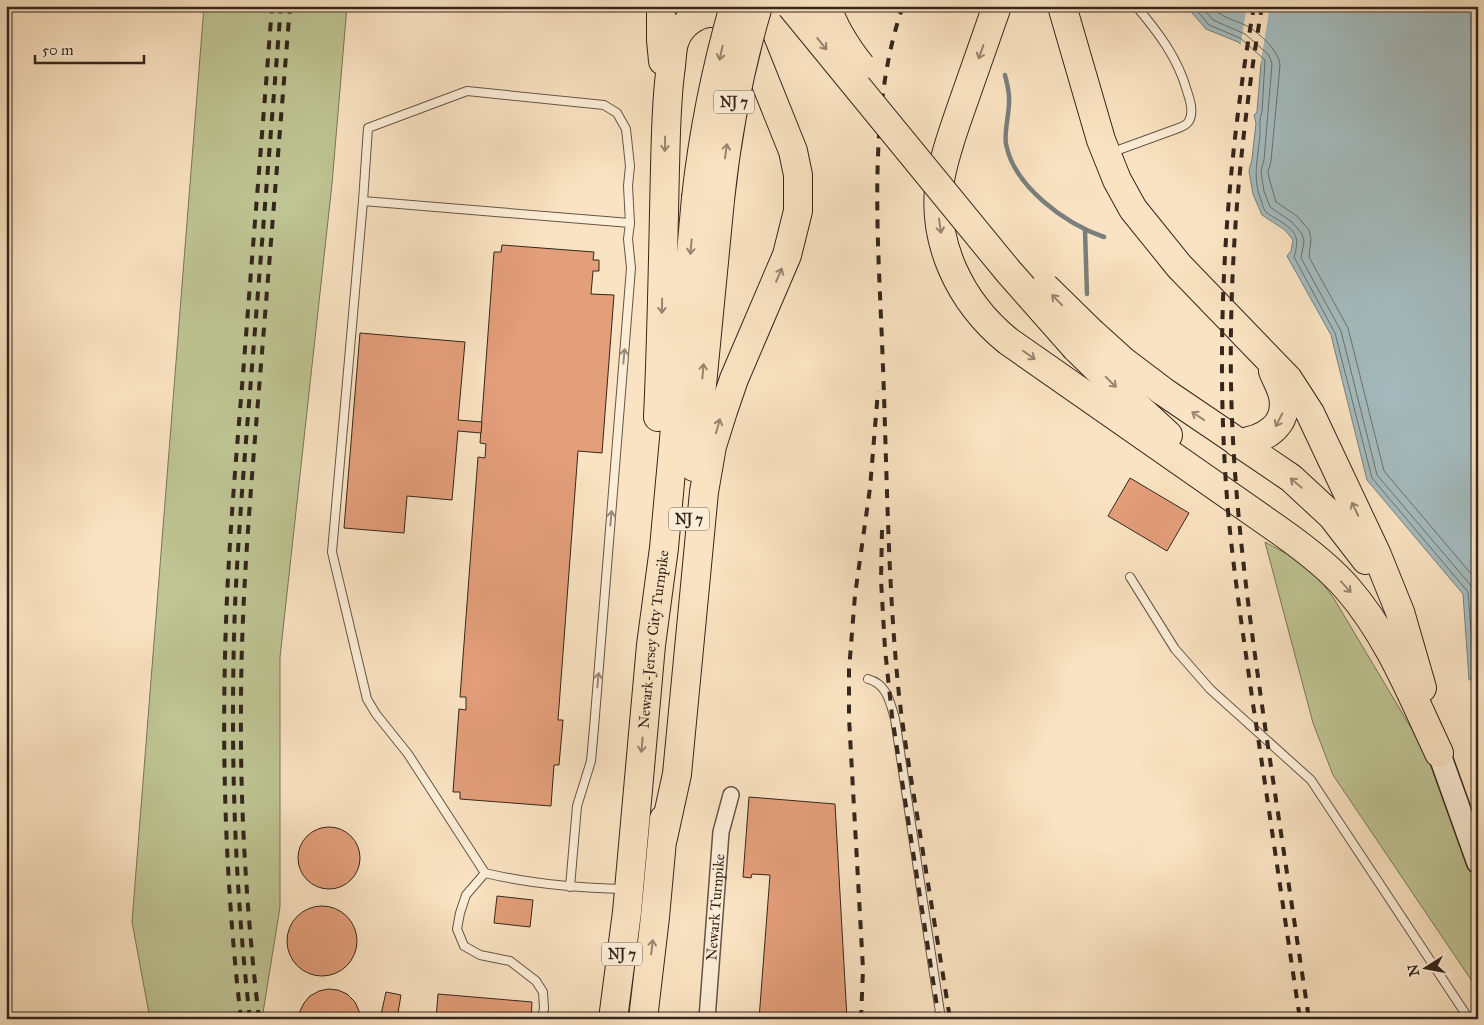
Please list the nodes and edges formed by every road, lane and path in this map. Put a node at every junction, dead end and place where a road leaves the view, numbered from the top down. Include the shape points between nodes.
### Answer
1 (661, 6) edge
2 (734, 6) edge
3 (758, 6) edge
4 (791, 6) edge
5 (827, 6) edge
6 (997, 6) edge
7 (1062, 6) edge
8 (1136, 6) edge
9 (759, 68) junction
10 (666, 95) junction
11 (1106, 155) junction
12 (708, 199) junction
13 (363, 201) junction
14 (630, 223) junction
15 (1084, 340) junction
16 (1267, 358) junction
17 (1238, 443) junction
18 (1311, 554) junction
19 (1130, 578) dead end
20 (651, 645) junction
21 (868, 679) dead end
22 (1439, 752) junction
23 (731, 796) dead end
24 (663, 838) junction
25 (1478, 862) edge
26 (485, 873) junction
27 (570, 887) junction
28 (629, 889) junction
29 (542, 1019) edge
30 (613, 1019) edge
31 (643, 1019) edge
32 (707, 1019) edge
33 (941, 1019) edge
34 (1469, 1019) edge

1 - 10 highway
2 - 9 highway
2 -> 12 highway, NJ 7, bridge via 707,120
12 -> 3 highway, NJ 7, bridge
4 -> 15 highway, bridge via 1008,271
15 -> 5 highway, bridge via 1062,305 1024,265 844,44
6 -> 18 highway via 948,146 940,182 939,217 943,242 962,289 982,318 1008,341
7 - 11 highway
8 - 11 lane via 1182,71 1191,104 1189,120 1185,126
9 - 10 highway via 734,23 719,14 703,14 688,22 674,41
24 -> 9 highway via 677,774 704,492 711,454 734,379 787,255 798,211 798,175 793,151
10 -> 20 highway
11 - 16 highway via 1124,194 1144,224 1179,266
12 -> 20 highway, Newark-Jersey City Turnpike / NJ 7
24 -> 12 highway, Newark-Jersey City Turnpike / NJ 7 via 665,773
13 - 14 lane
13 - 14 lane via 368,128 467,91 604,105 617,113 626,129
13 - 26 lane via 332,552 367,699 408,754
27 -> 14 lane via 577,806 591,761 594,728 631,268
17 -> 15 highway
15 -> 18 highway via 1149,418 1285,525
16 -> 17 highway via 1283,396 1281,417 1263,437
22 -> 16 highway via 1409,638 1377,555 1305,404
22 -> 17 highway via 1400,630 1368,562 1342,527 1312,496
18 -> 22 highway via 1346,587 1377,627
19 - 34 lane via 1175,649 1210,689 1311,780
20 -> 28 highway, Newark-Jersey City Turnpike / NJ 7
21 - 33 lane via 883,687 894,719
22 - 25 main road
23 - 32 street, Newark Turnpike via 721,832
31 -> 24 highway, Newark-Jersey City Turnpike / NJ 7
26 - 27 lane
26 - 29 lane via 466,895 457,929 464,946 480,955 510,961 536,981 544,992
27 - 28 lane
28 - 30 highway, Newark-Jersey City Turnpike / NJ 7

